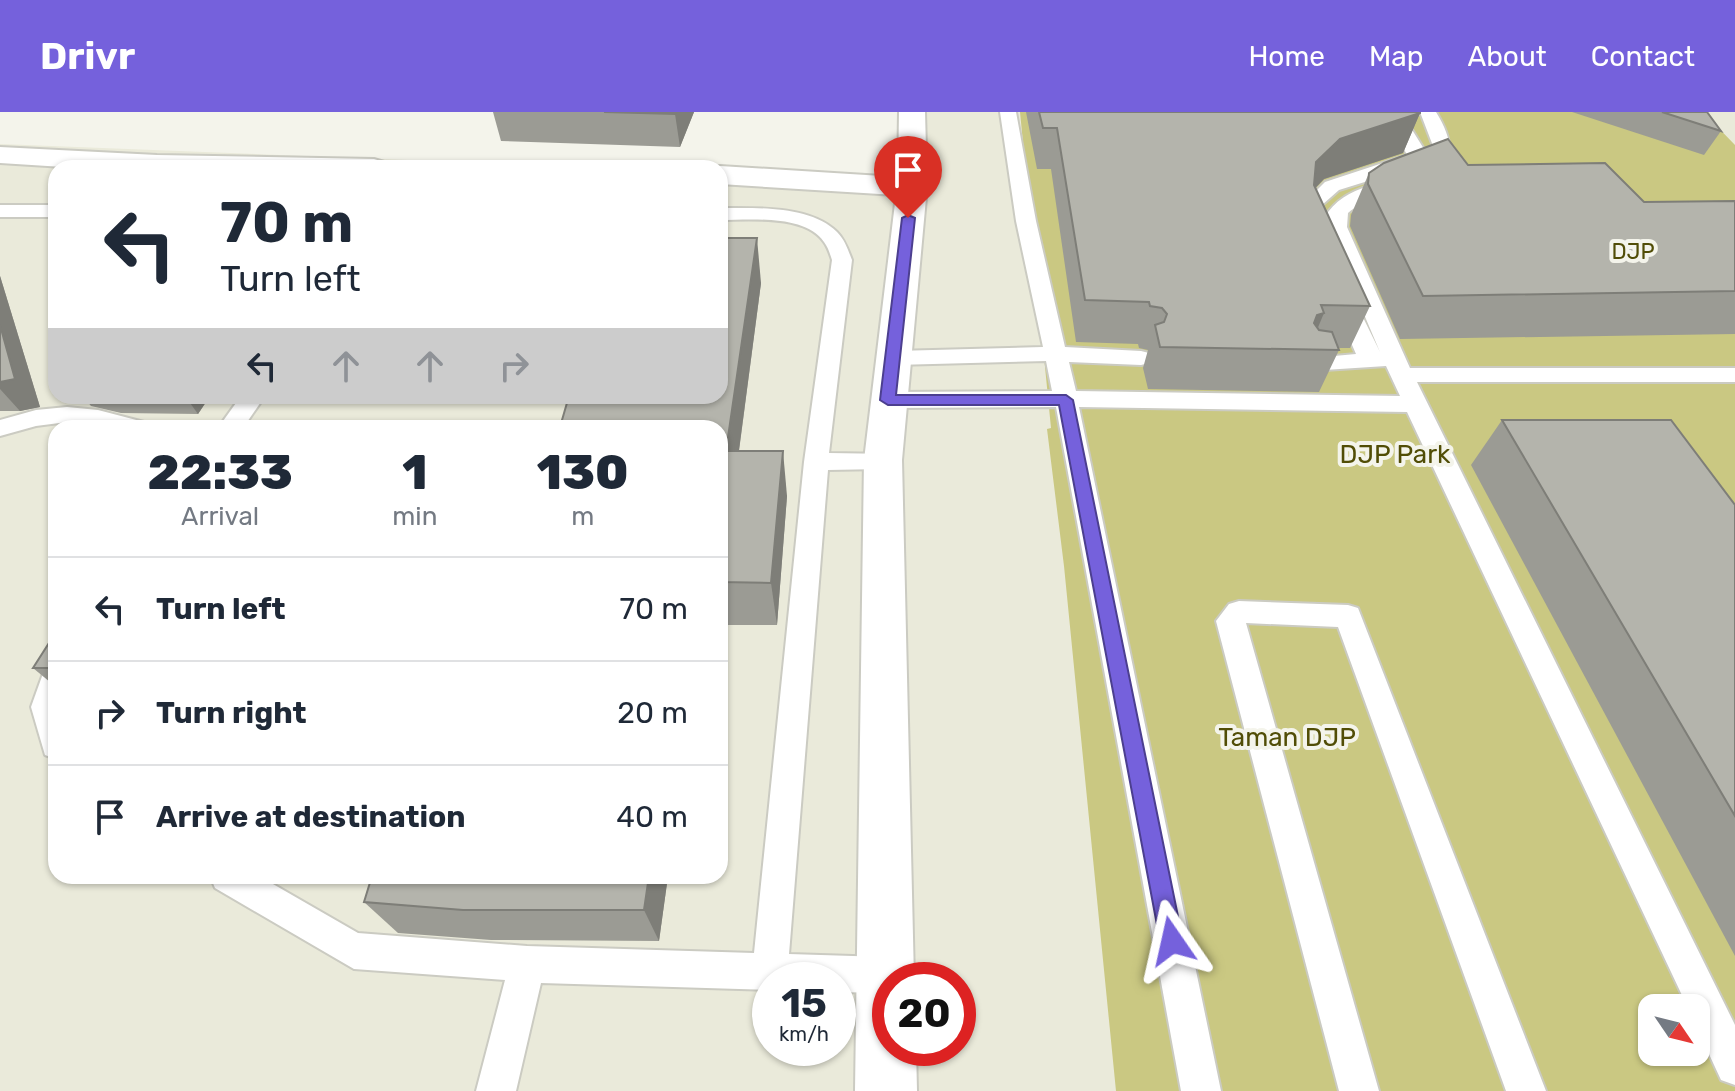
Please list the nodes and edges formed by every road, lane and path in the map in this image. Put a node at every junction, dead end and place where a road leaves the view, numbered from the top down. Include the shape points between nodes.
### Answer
1 (912, 112) edge
2 (1008, 112) edge
3 (1393, 112) edge
4 (1428, 112) edge
5 (0, 155) edge
6 (87, 160) edge
7 (728, 176) edge
8 (912, 187) junction
9 (0, 211) edge
10 (48, 211) edge
11 (728, 214) edge
12 (1323, 252) edge
13 (1335, 279) edge
14 (1055, 354) junction
15 (1141, 358) dead end
16 (1309, 364) edge
17 (1389, 365) junction
18 (1735, 375) edge
19 (891, 379) junction
20 (1066, 400) junction
21 (1416, 404) junction
22 (111, 420) edge
23 (0, 428) edge
24 (883, 460) junction
25 (816, 462) junction
26 (241, 884) edge
27 (771, 962) edge
28 (885, 962) edge
29 (527, 964) junction
30 (752, 970) edge
31 (886, 1066) edge
32 (1735, 1066) edge
33 (496, 1091) edge
34 (886, 1091) edge
35 (1201, 1091) edge
36 (1359, 1091) edge
37 (1526, 1091) edge

1 - 8 street
2 - 14 lane
3 - 12 lane via 1416,157 1332,186 1313,203 1311,225
4 - 17 lane via 1438,127 1440,160 1425,175 1380,187 1338,212 1337,227
5 - 6 street
7 - 8 street
8 - 19 street
9 - 10 lane
11 - 25 lane via 801,221 830,236 842,260
13 - 17 lane
14 - 15 lane
14 - 19 lane
14 - 20 lane
16 - 17 lane
17 - 18 lane
17 - 21 lane
19 - 20 lane
19 - 24 street
20 - 21 lane
20 - 35 lane
21 - 32 lane
22 - 23 lane via 43,415
24 - 25 lane
24 - 28 street
25 - 27 lane
26 - 29 lane via 354,951
29 - 30 lane
29 - 33 lane
31 - 34 street
36 - 37 lane via 1230,621 1239,612 1348,616

